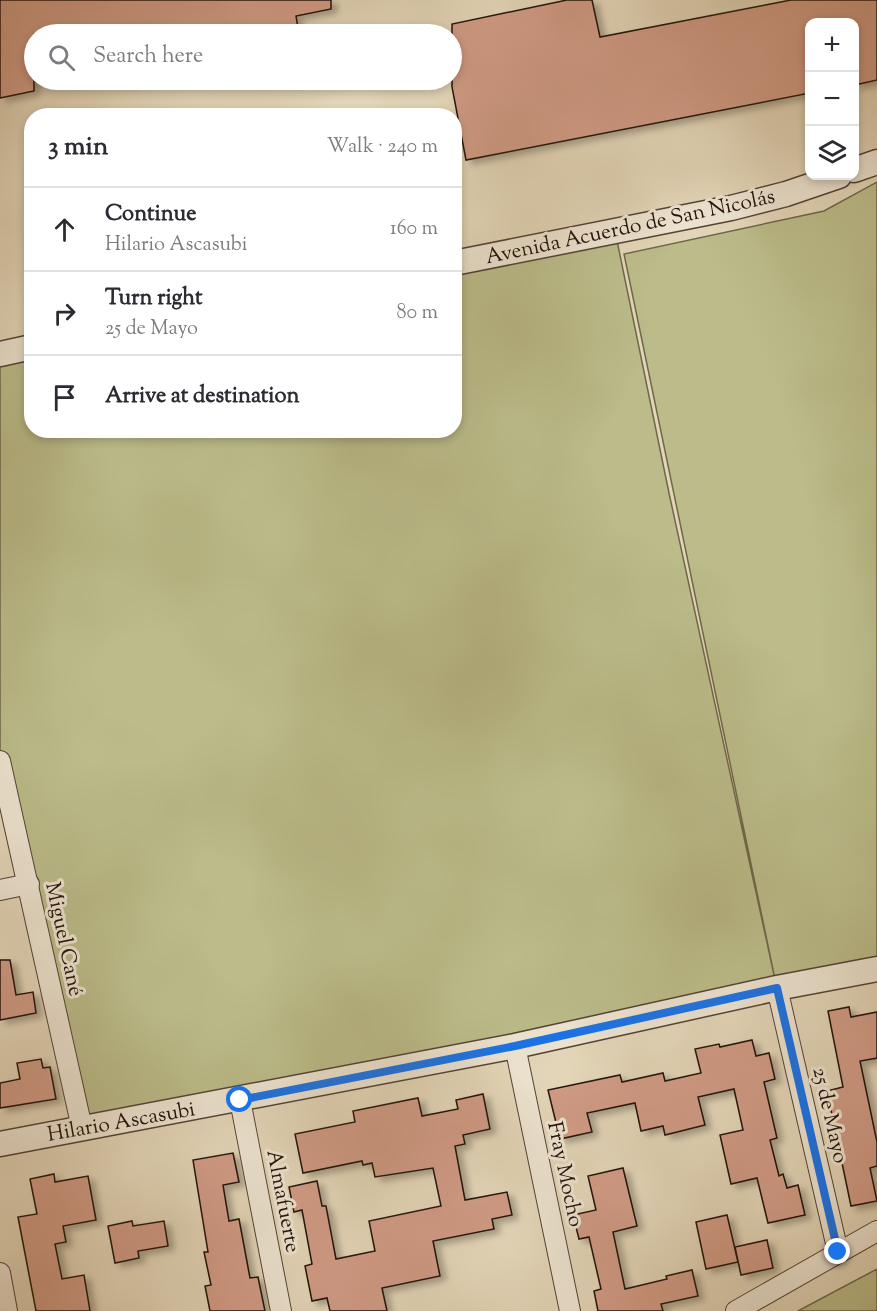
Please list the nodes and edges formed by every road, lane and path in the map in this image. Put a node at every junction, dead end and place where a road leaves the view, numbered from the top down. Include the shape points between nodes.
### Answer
1 (877, 162) edge
2 (859, 169) edge
3 (827, 180) edge
4 (462, 261) edge
5 (24, 349) edge
6 (0, 354) edge
7 (0, 761) edge
8 (29, 884) junction
9 (0, 890) edge
10 (877, 969) edge
11 (777, 988) junction
12 (515, 1046) junction
13 (240, 1100) junction
14 (82, 1128) junction
15 (0, 1144) edge
16 (877, 1231) edge
17 (838, 1252) junction
18 (0, 1273) edge
19 (7, 1311) edge
20 (281, 1311) edge
21 (570, 1311) edge
22 (736, 1311) edge

1 - 2 street
3 - 4 street, Avenida Acuerdo de San Nicolás via 731,208
5 - 6 street
7 - 8 street, Miguel Cané
8 - 9 street
8 - 14 street, Miguel Cané
10 - 11 street, Hilario Ascasubi
11 - 12 street, Hilario Ascasubi
11 - 17 street, 25 de Mayo
12 - 13 street, Hilario Ascasubi
12 - 21 street, Fray Mocho
13 - 14 street, Hilario Ascasubi
13 - 20 street, Almafuerte
14 - 15 street, Hilario Ascasubi
16 - 17 street
17 - 22 street
18 - 19 street

